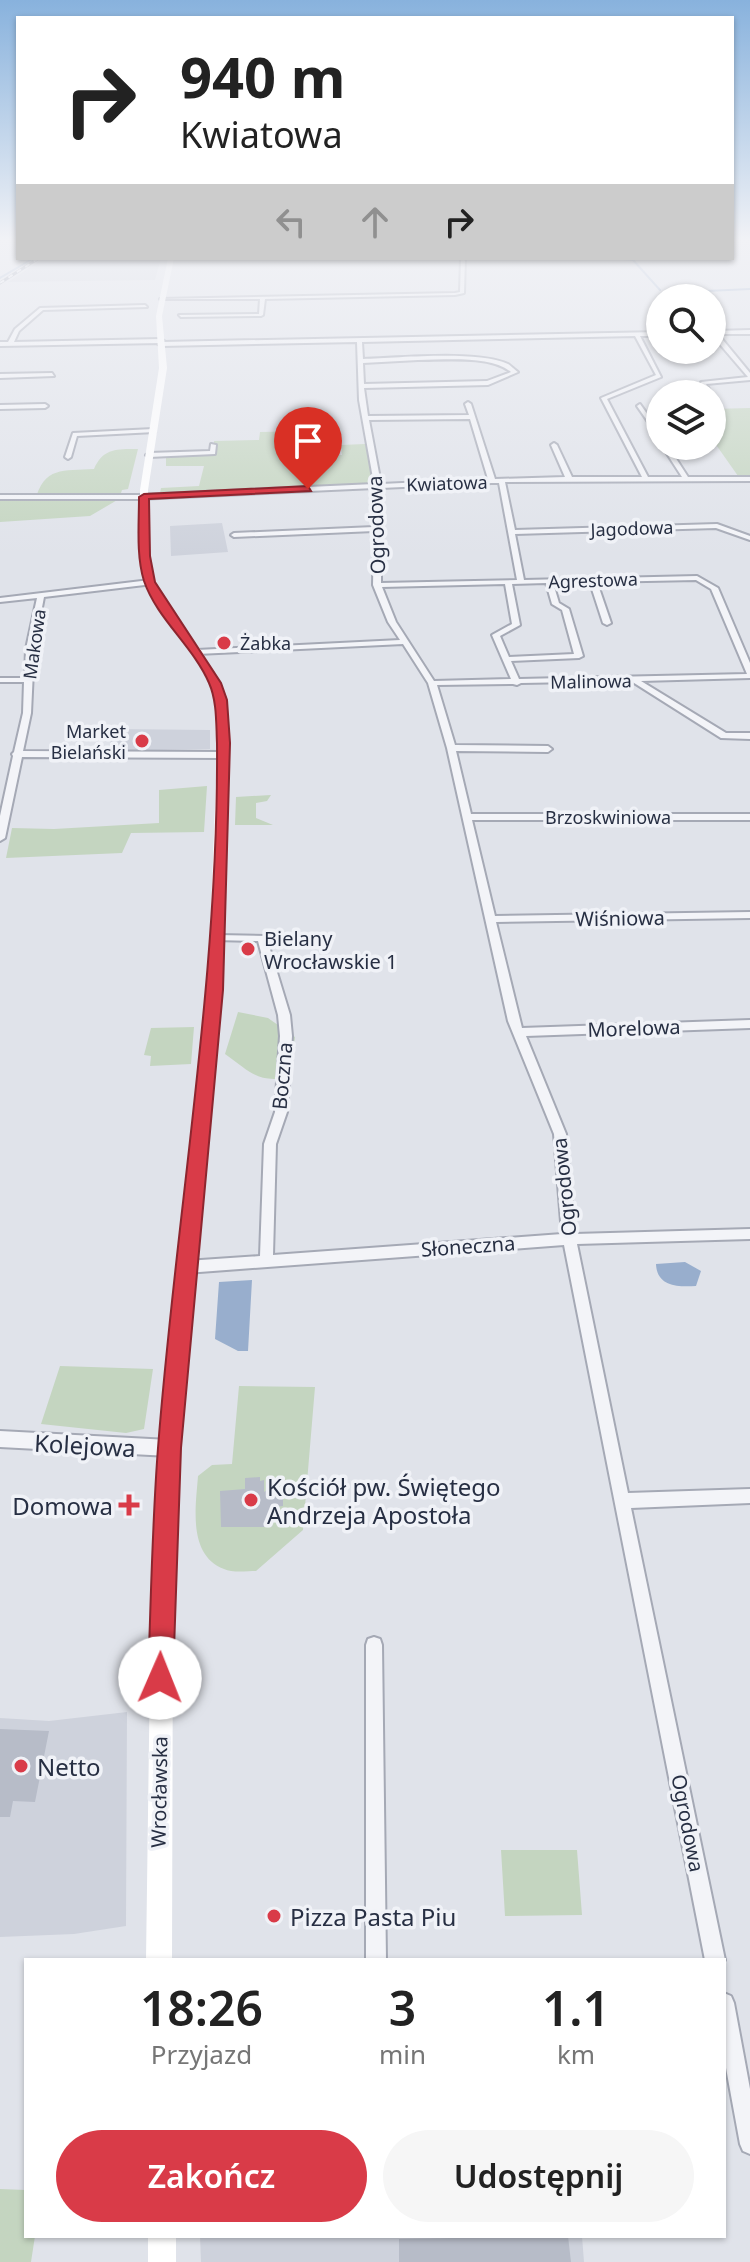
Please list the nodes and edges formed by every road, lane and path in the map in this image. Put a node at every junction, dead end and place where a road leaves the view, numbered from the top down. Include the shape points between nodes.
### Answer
1 (161, 346) edge
2 (360, 346) edge
3 (643, 346) edge
4 (726, 348) edge
5 (361, 361) junction
6 (52, 375) dead end
7 (0, 376) edge
8 (750, 377) edge
9 (726, 380) edge
10 (361, 386) junction
11 (468, 404) dead end
12 (45, 406) dead end
13 (640, 406) dead end
14 (0, 407) edge
15 (646, 415) edge
16 (471, 417) junction
17 (366, 418) junction
18 (153, 431) junction
19 (213, 445) dead end
20 (554, 445) dead end
21 (149, 455) junction
22 (68, 457) dead end
23 (674, 460) edge
24 (750, 479) edge
25 (570, 480) junction
26 (687, 480) junction
27 (492, 481) junction
28 (502, 481) junction
29 (647, 481) junction
30 (378, 486) junction
31 (0, 497) edge
32 (144, 497) junction
33 (376, 529) junction
34 (512, 532) junction
35 (234, 535) dead end
36 (750, 538) edge
37 (593, 580) junction
38 (150, 582) junction
39 (549, 582) junction
40 (508, 583) junction
41 (521, 583) junction
42 (377, 585) junction
43 (41, 595) junction
44 (0, 600) edge
45 (607, 623) dead end
46 (404, 642) junction
47 (197, 652) junction
48 (507, 659) junction
49 (750, 674) edge
50 (0, 680) edge
51 (27, 680) junction
52 (634, 680) junction
53 (432, 683) junction
54 (517, 683) junction
55 (750, 736) edge
56 (451, 748) junction
57 (548, 749) dead end
58 (16, 754) junction
59 (223, 755) junction
60 (466, 817) junction
61 (750, 817) edge
62 (0, 838) edge
63 (750, 915) edge
64 (489, 919) junction
65 (218, 938) junction
66 (750, 1024) edge
67 (519, 1032) junction
68 (750, 1234) edge
69 (569, 1239) junction
70 (266, 1262) junction
71 (186, 1267) junction
72 (0, 1439) edge
73 (169, 1448) junction
74 (750, 1496) edge
75 (622, 1501) junction
76 (374, 1645) dead end
77 (159, 1958) edge
78 (376, 1958) edge
79 (715, 1958) edge
80 (726, 2023) edge
81 (731, 2072) edge
82 (750, 2144) edge
83 (162, 2238) edge
84 (162, 2262) edge

1 - 18 main road, Wrocławska
2 - 5 street, Ogrodowa
3 - 29 street via 659,376 604,398
4 - 8 street
5 - 10 street, Ogrodowa
5 - 10 street via 482,359 515,372 488,383
6 - 7 street
8 - 9 street
10 - 17 street, Ogrodowa
11 - 16 street
12 - 14 street
13 - 15 street
16 - 17 street
16 - 27 street
17 - 30 street, Ogrodowa
18 - 21 main road, Wrocławska
18 - 22 street via 75,434
19 - 21 street via 213,453
20 - 25 street
21 - 32 main road, Wrocławska
23 - 26 street
24 - 26 street, Kwiatowa
25 - 28 street, Kwiatowa
25 - 29 street, Kwiatowa
26 - 29 street, Kwiatowa
27 - 28 street, Kwiatowa
27 - 30 street, Kwiatowa
28 - 34 street
30 - 32 street, Kwiatowa
30 - 33 street, Ogrodowa
31 - 32 street, Kwiatowa
32 - 38 main road, Wrocławska
33 - 35 street
33 - 42 street, Ogrodowa
34 - 36 street, Jagodowa via 717,526
34 - 41 street
37 - 39 street, Agrestowa
37 - 45 street
37 - 49 street, Agrestowa via 706,582 714,588
38 - 43 street, Makowa
38 - 47 main road, Wrocławska
39 - 41 street, Agrestowa
39 - 48 street via 556,604 565,609 579,656
40 - 41 street, Agrestowa
40 - 42 street, Agrestowa
40 - 48 street via 516,625 496,635
42 - 46 street, Ogrodowa
43 - 44 street
43 - 51 street, Makowa
46 - 47 street
46 - 53 street, Ogrodowa
47 - 59 main road, Wrocławska via 220,700
48 - 54 street
49 - 52 street, Malinowa
50 - 51 street
51 - 58 street, Makowa via 27,713
52 - 54 street, Malinowa
52 - 55 street via 724,736
53 - 54 street, Malinowa
53 - 56 street, Ogrodowa
56 - 57 street
56 - 60 street, Ogrodowa
58 - 59 street
58 - 62 street, Makowa
59 - 65 main road, Wrocławska
60 - 61 street, Brzoskwiniowa
60 - 64 street, Ogrodowa
63 - 64 street, Wiśniowa
64 - 67 street, Ogrodowa
65 - 70 street, Boczna via 262,938 284,1015 281,1112 270,1144
65 - 71 main road, Wrocławska
66 - 67 street, Morelowa
67 - 69 street, Ogrodowa via 560,1134
68 - 69 street, Słoneczna
69 - 70 street, Słoneczna
69 - 75 street, Ogrodowa
70 - 71 street, Słoneczna
71 - 73 main road, Wrocławska
72 - 73 street, Kolejowa
73 - 77 main road, Wrocławska via 162,1594
74 - 75 street
75 - 79 street, Ogrodowa
76 - 78 street
80 - 81 street
81 - 82 street
83 - 84 main road

